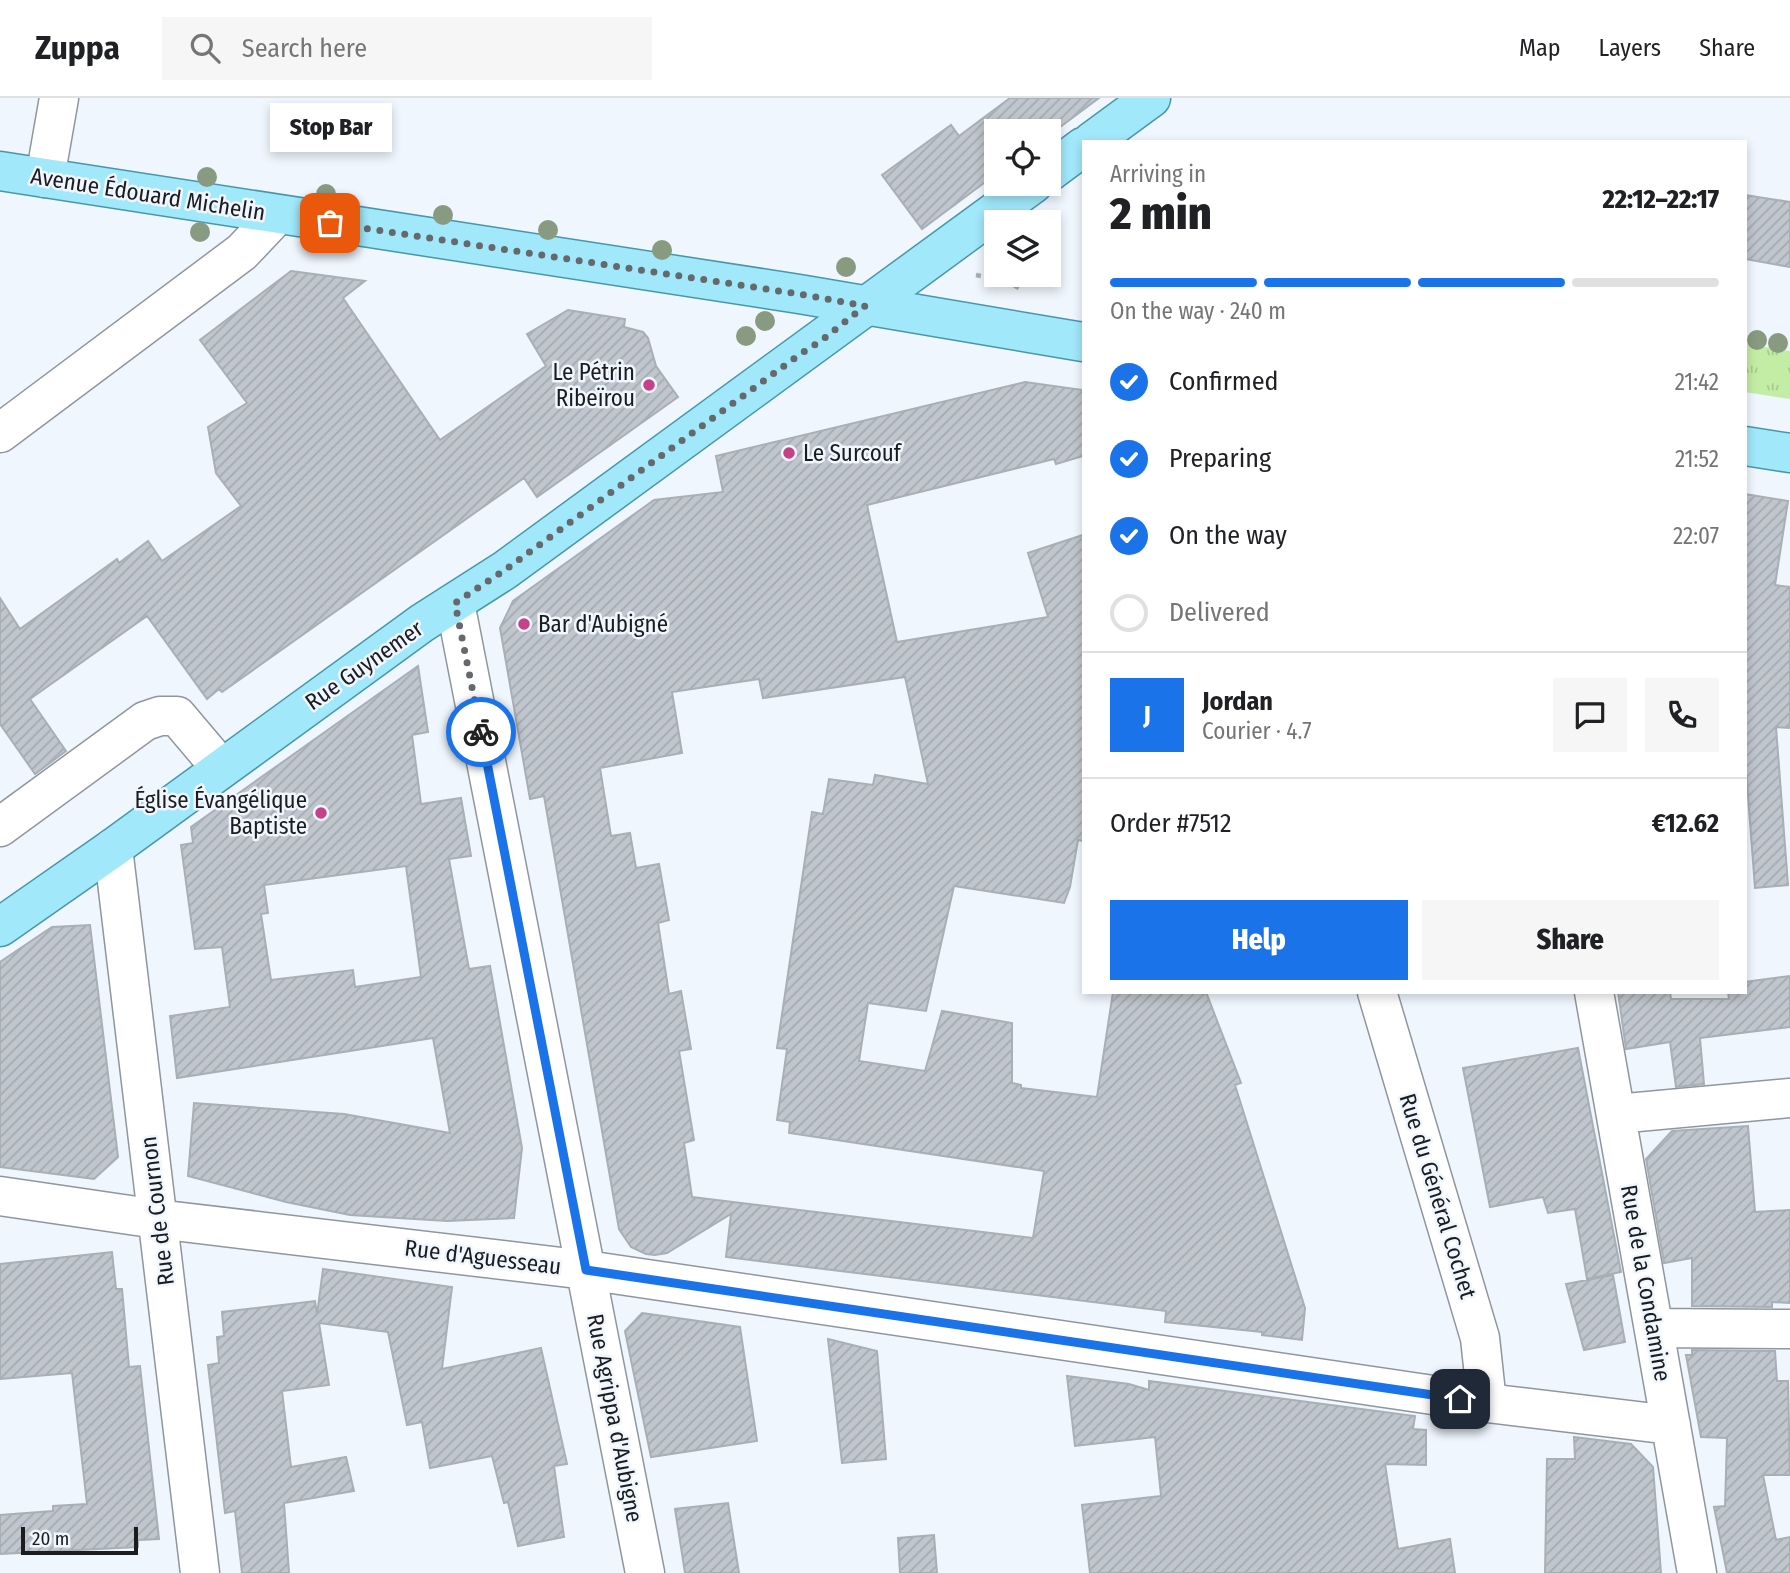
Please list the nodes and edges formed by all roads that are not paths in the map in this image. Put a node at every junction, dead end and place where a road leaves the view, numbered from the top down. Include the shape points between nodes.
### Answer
1 (59, 98) edge
2 (1151, 98) edge
3 (1094, 140) edge
4 (1082, 148) edge
5 (1061, 163) edge
6 (0, 171) edge
7 (45, 178) junction
8 (1016, 196) edge
9 (278, 215) junction
10 (865, 306) junction
11 (1082, 342) edge
12 (0, 433) edge
13 (1747, 446) edge
14 (1790, 453) edge
15 (455, 603) junction
16 (221, 768) junction
17 (0, 827) edge
18 (113, 848) junction
19 (0, 927) edge
20 (1378, 994) edge
21 (1594, 994) edge
22 (1790, 1098) edge
23 (1616, 1114) junction
24 (0, 1196) edge
25 (158, 1219) junction
26 (586, 1270) junction
27 (1654, 1328) junction
28 (1790, 1329) edge
29 (1487, 1403) junction
30 (1671, 1425) junction
31 (200, 1573) edge
32 (645, 1573) edge
33 (1697, 1573) edge

1 - 7 street
2 - 3 main road
4 - 5 main road
6 - 7 main road, Avenue Édouard Michelin
7 - 9 main road, Avenue Édouard Michelin
8 - 10 main road, Rue Guynemer
9 - 10 main road, Avenue Édouard Michelin
9 - 12 street via 242,252
10 - 11 main road, Avenue Édouard Michelin
10 - 15 main road, Rue Guynemer
13 - 14 main road
15 - 16 main road, Rue Guynemer
15 - 26 street, Rue Agrippa d'Aubigne
16 - 17 street via 177,716 160,716 145,722
16 - 18 main road, Rue Guynemer
18 - 19 main road, Rue Guynemer
18 - 25 street, Rue de Cournon
20 - 29 street, Rue du Général Cochet via 1480,1338
21 - 23 street, Rue de la Condamine
22 - 23 street
23 - 27 street, Rue de la Condamine
24 - 25 street, Rue d'Aguesseau
25 - 26 street, Rue d'Aguesseau
25 - 31 street, Rue de Cournon
26 - 29 street, Rue d'Aguesseau
26 - 32 street, Rue Agrippa d'Aubigne
27 - 28 street
27 - 30 street, Rue de la Condamine
29 - 30 street, Rue d'Aguesseau
30 - 33 street, Rue de la Condamine

